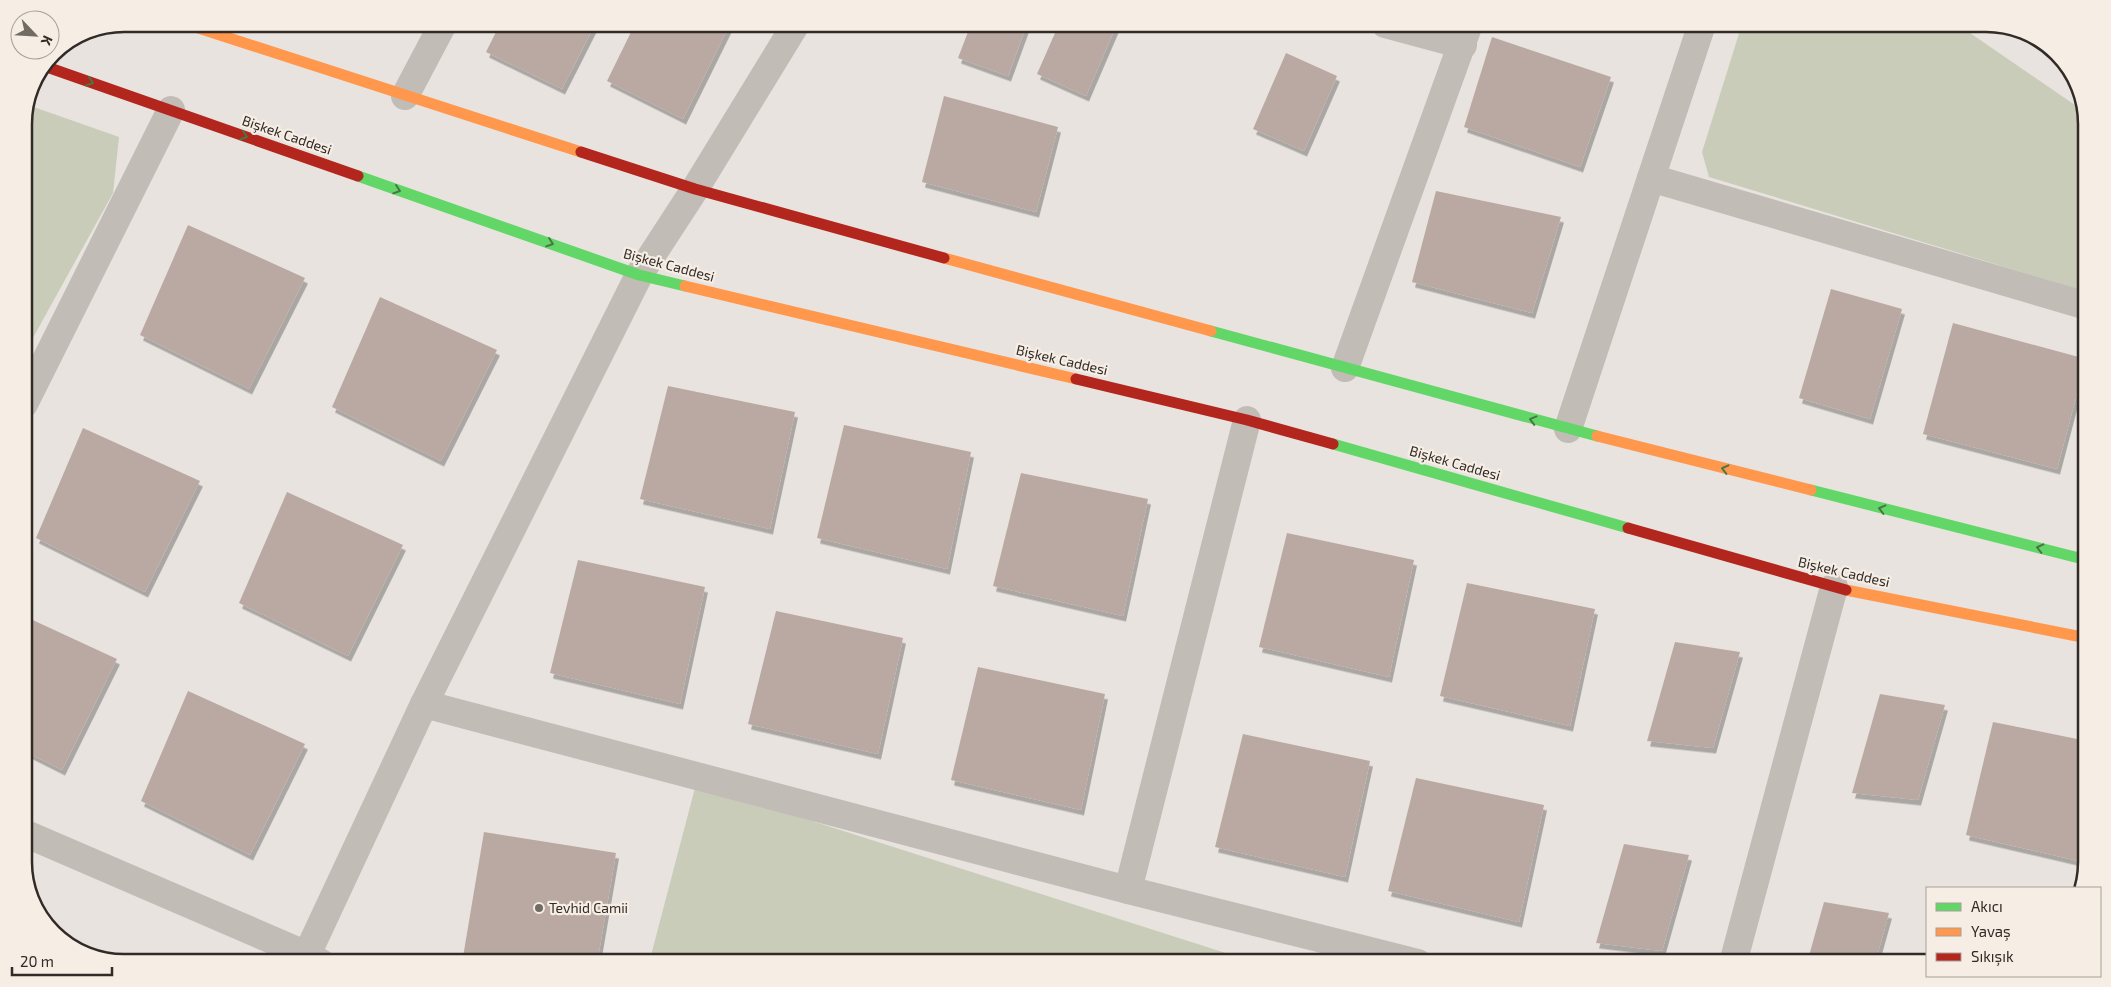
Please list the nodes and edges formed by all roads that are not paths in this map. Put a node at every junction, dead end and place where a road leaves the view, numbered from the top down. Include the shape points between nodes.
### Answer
1 (210, 32) edge
2 (439, 32) edge
3 (791, 32) edge
4 (1450, 32) edge
5 (1699, 32) edge
6 (1466, 34) edge
7 (51, 69) edge
8 (405, 96) junction
9 (171, 110) junction
10 (1651, 178) junction
11 (695, 189) junction
12 (639, 275) junction
13 (2078, 303) edge
14 (1345, 368) junction
15 (33, 386) edge
16 (1247, 420) junction
17 (1568, 429) junction
18 (2078, 558) edge
19 (1834, 587) junction
20 (2078, 636) edge
21 (424, 704) junction
22 (33, 837) edge
23 (1128, 890) junction
24 (294, 954) edge
25 (313, 954) edge
26 (1382, 954) edge
27 (1736, 954) edge

1 - 8 street
2 - 8 street
3 - 11 street
4 - 6 street
5 - 10 street
6 - 14 street
7 -> 9 street, Bişkek Caddesi
8 - 11 street
9 -> 12 street, Bişkek Caddesi
9 - 15 street
10 - 13 street
10 - 17 street
11 - 12 street
11 - 14 street
12 - 16 street, Bişkek Caddesi
12 - 21 street
17 -> 14 street
16 - 19 street, Bişkek Caddesi
16 - 23 street
18 -> 17 street
19 - 20 street, Bişkek Caddesi
19 - 27 street
21 - 23 street
21 - 25 street
22 - 24 street
23 - 26 street

